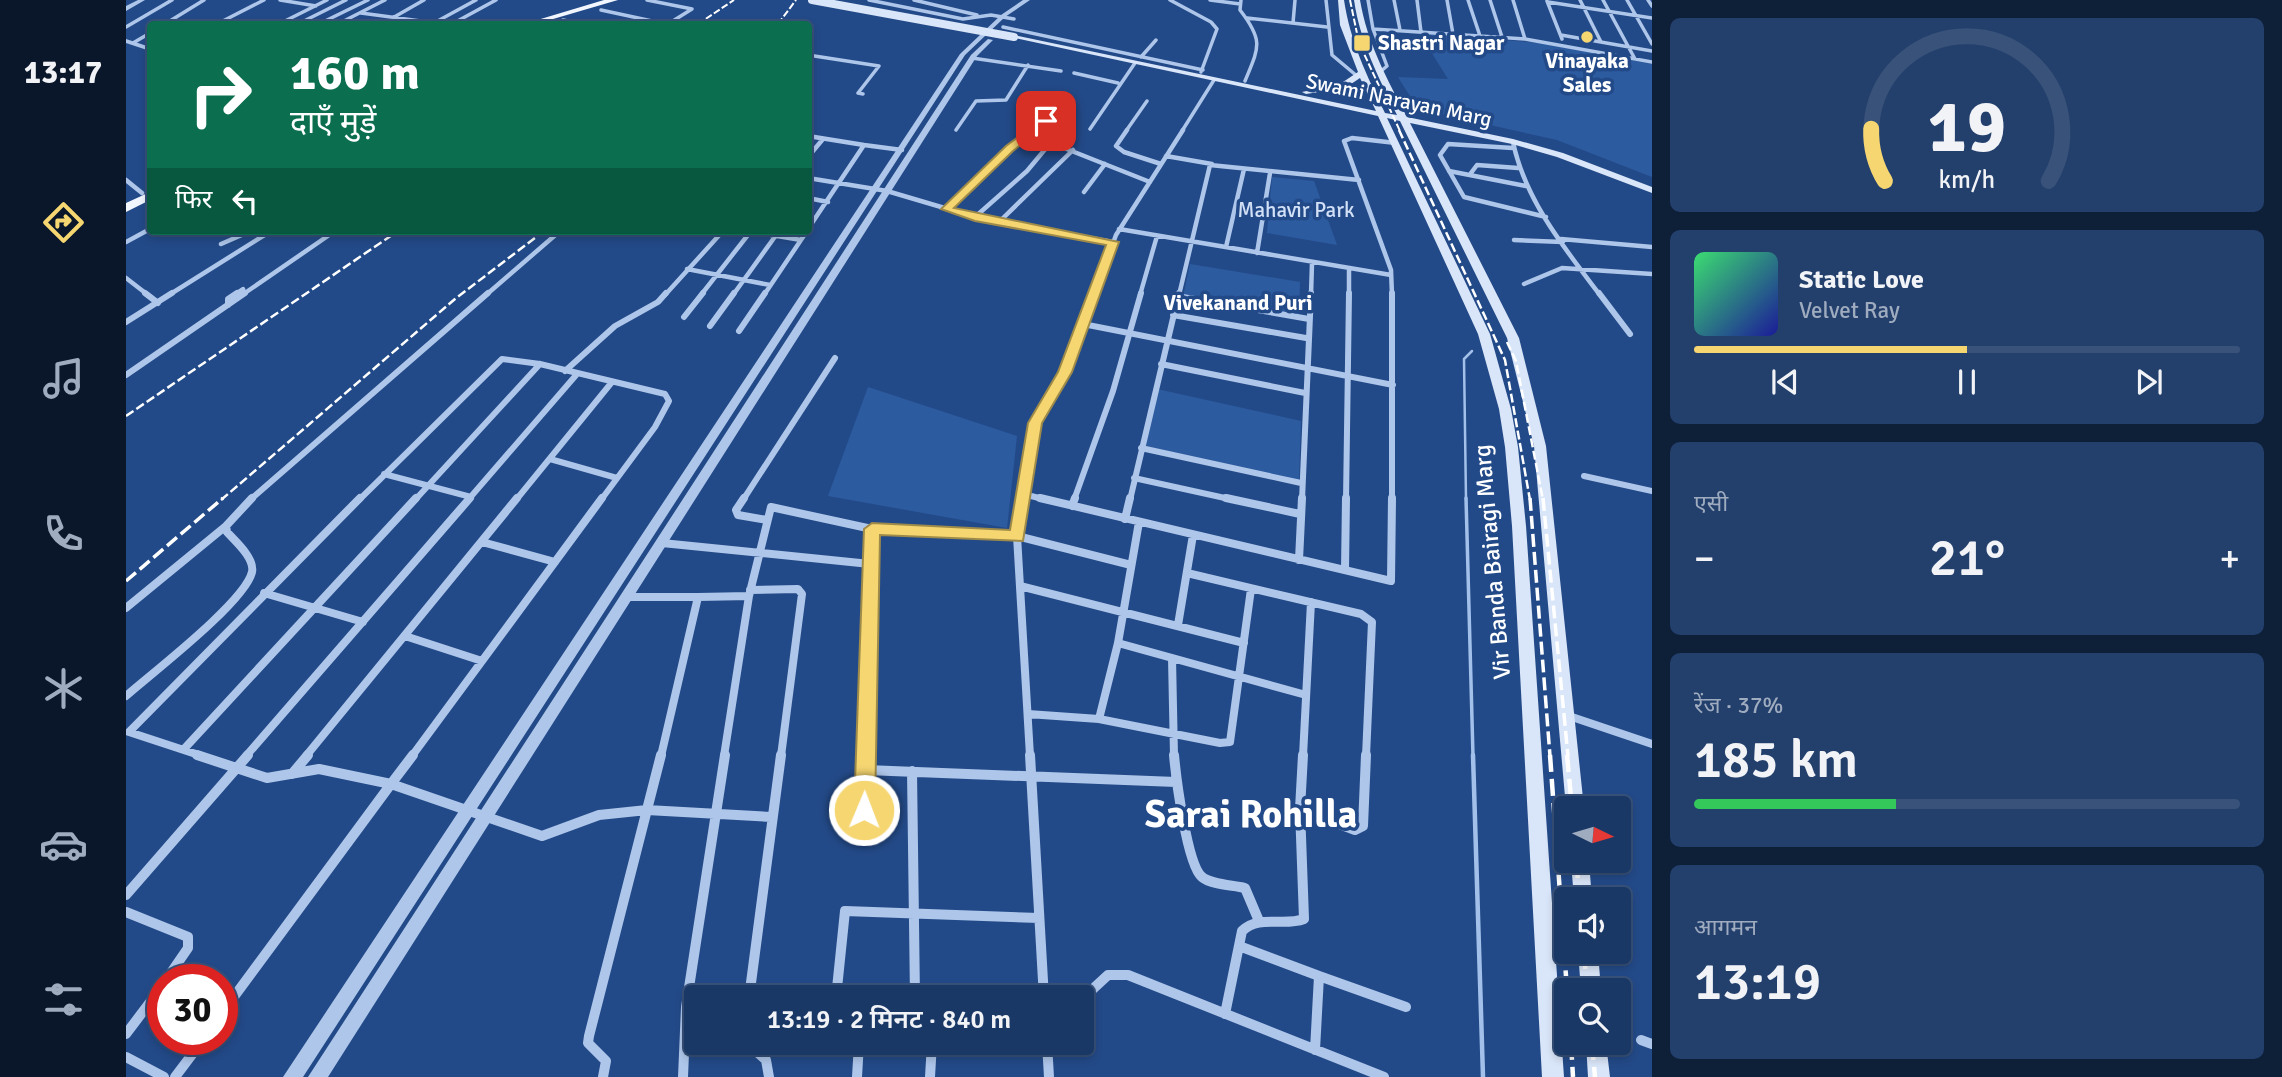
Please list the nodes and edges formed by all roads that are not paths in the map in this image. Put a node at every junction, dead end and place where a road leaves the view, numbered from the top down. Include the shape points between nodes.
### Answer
1 (142, 0) edge
2 (172, 0) edge
3 (204, 0) edge
4 (264, 0) edge
5 (280, 0) edge
6 (327, 0) edge
7 (346, 0) edge
8 (368, 0) edge
9 (385, 0) edge
10 (424, 0) edge
11 (476, 0) edge
12 (496, 0) edge
13 (647, 0) edge
14 (812, 0) edge
15 (839, 0) edge
16 (869, 0) edge
17 (914, 0) edge
18 (1027, 0) edge
19 (1039, 0) edge
20 (1170, 0) edge
21 (1210, 0) edge
22 (1295, 0) edge
23 (1326, 0) edge
24 (1340, 0) edge
25 (1394, 0) edge
26 (1416, 0) edge
27 (1447, 0) edge
28 (1468, 0) edge
29 (1490, 0) edge
30 (1513, 0) edge
31 (1580, 0) edge
32 (1603, 0) edge
33 (1627, 0) edge
34 (1357, 1) edge
35 (1548, 1) edge
36 (617, 2) edge
37 (1240, 2) edge
38 (1368, 2) edge
39 (317, 6) junction
40 (1584, 7) junction
41 (126, 9) edge
42 (601, 10) junction
43 (1609, 11) junction
44 (361, 13) junction
45 (981, 16) junction
46 (1636, 16) junction
47 (393, 18) junction
48 (1247, 18) junction
49 (1652, 18) edge
50 (563, 20) junction
51 (170, 21) edge
52 (223, 21) edge
53 (285, 21) edge
54 (304, 21) edge
55 (325, 21) edge
56 (344, 21) edge
57 (388, 21) edge
58 (418, 21) edge
59 (438, 21) edge
60 (458, 21) edge
61 (540, 21) edge
62 (559, 21) edge
63 (568, 21) edge
64 (653, 21) edge
65 (672, 21) edge
66 (1007, 21) junction
67 (1293, 23) junction
68 (126, 27) edge
69 (1327, 27) junction
70 (1373, 29) junction
71 (1400, 30) junction
72 (1421, 32) junction
73 (147, 34) edge
74 (1453, 34) junction
75 (1016, 35) junction
76 (1561, 35) junction
77 (1480, 36) junction
78 (1502, 37) junction
79 (1525, 39) junction
80 (1156, 40) dead end
81 (130, 42) edge
82 (1601, 42) junction
83 (1652, 44) edge
84 (1562, 46) junction
85 (1629, 47) junction
86 (147, 48) edge
87 (1652, 51) edge
88 (812, 56) edge
89 (972, 58) junction
90 (1635, 59) junction
91 (1138, 60) junction
92 (1652, 62) edge
93 (1028, 65) junction
94 (1061, 71) dead end
95 (1202, 71) junction
96 (1380, 72) junction
97 (1074, 73) dead end
98 (1360, 75) junction
99 (1214, 80) junction
100 (1245, 81) junction
101 (1118, 83) junction
102 (1304, 93) junction
103 (863, 94) dead end
104 (1147, 101) dead end
105 (1323, 101) junction
106 (1380, 110) junction
107 (1055, 113) dead end
108 (1401, 115) junction
109 (1090, 129) dead end
110 (956, 130) dead end
111 (812, 137) edge
112 (823, 138) junction
113 (1395, 140) junction
114 (864, 145) junction
115 (1513, 145) junction
116 (902, 150) junction
117 (1073, 150) junction
118 (812, 152) edge
119 (1166, 156) junction
120 (1105, 164) junction
121 (1161, 164) junction
122 (1212, 164) junction
123 (1518, 168) junction
124 (1244, 169) junction
125 (1449, 171) junction
126 (1270, 173) junction
127 (1471, 173) junction
128 (812, 179) edge
129 (126, 180) edge
130 (1359, 180) junction
131 (1652, 181) edge
132 (1150, 182) junction
133 (840, 183) junction
134 (1526, 186) junction
135 (881, 190) junction
136 (1652, 190) edge
137 (147, 192) edge
138 (1084, 192) dead end
139 (147, 193) edge
140 (147, 194) edge
141 (812, 199) edge
142 (126, 201) edge
143 (828, 202) junction
144 (126, 208) edge
145 (946, 209) junction
146 (975, 217) junction
147 (1546, 217) junction
148 (999, 222) junction
149 (812, 224) edge
150 (1119, 229) junction
151 (147, 231) edge
152 (242, 235) edge
153 (265, 235) edge
154 (320, 235) edge
155 (329, 235) edge
156 (555, 235) edge
157 (719, 235) edge
158 (746, 235) edge
159 (775, 235) edge
160 (784, 235) edge
161 (804, 235) edge
162 (1157, 236) junction
163 (801, 240) junction
164 (1514, 240) dead end
165 (1190, 241) junction
166 (1562, 241) junction
167 (126, 242) edge
168 (1113, 242) junction
169 (221, 244) dead end
170 (1226, 247) junction
171 (1652, 247) edge
172 (1258, 253) junction
173 (1312, 263) junction
174 (687, 269) junction
175 (1349, 269) junction
176 (1583, 269) junction
177 (1652, 274) edge
178 (718, 275) junction
179 (1391, 275) junction
180 (126, 278) edge
181 (741, 279) junction
182 (1524, 284) dead end
183 (769, 285) junction
184 (1177, 296) junction
185 (158, 303) junction
186 (228, 305) junction
187 (1173, 314) junction
188 (684, 317) dead end
189 (1309, 319) junction
190 (126, 323) edge
191 (1083, 324) junction
192 (710, 326) dead end
193 (738, 331) dead end
194 (1128, 333) junction
195 (1630, 334) dead end
196 (1306, 338) junction
197 (1166, 340) junction
198 (835, 358) dead end
199 (540, 364) junction
200 (1161, 364) junction
201 (1306, 368) junction
202 (565, 371) junction
203 (577, 374) junction
204 (126, 375) edge
205 (1348, 376) junction
206 (612, 382) junction
207 (1394, 385) junction
208 (1305, 393) junction
209 (1141, 448) junction
210 (550, 459) junction
211 (384, 474) junction
212 (1584, 476) dead end
213 (617, 478) junction
214 (1134, 478) junction
215 (1301, 483) junction
216 (429, 486) junction
217 (1652, 492) edge
218 (1023, 494) junction
219 (471, 497) junction
220 (1072, 506) junction
221 (1300, 514) junction
222 (1125, 519) junction
223 (767, 520) junction
224 (1139, 522) junction
225 (226, 526) junction
226 (872, 529) junction
227 (1193, 535) junction
228 (1017, 537) junction
229 (482, 542) junction
230 (662, 543) junction
231 (759, 553) junction
232 (1299, 560) junction
233 (555, 562) junction
234 (870, 564) junction
235 (1131, 565) junction
236 (1345, 570) junction
237 (1187, 573) junction
238 (1020, 586) junction
239 (1251, 589) junction
240 (264, 593) junction
241 (750, 593) junction
242 (627, 597) junction
243 (698, 597) junction
244 (1311, 602) junction
245 (126, 608) edge
246 (314, 608) junction
247 (1123, 610) junction
248 (363, 622) junction
249 (1178, 625) junction
250 (405, 636) junction
251 (1118, 643) junction
252 (1244, 643) junction
253 (1172, 658) junction
254 (482, 661) junction
255 (1240, 675) junction
256 (1306, 695) junction
257 (126, 696) edge
258 (1027, 714) junction
259 (1566, 715) junction
260 (1099, 719) junction
261 (1171, 733) junction
262 (128, 734) edge
263 (1652, 744) edge
264 (184, 750) junction
265 (238, 767) junction
266 (866, 769) junction
267 (912, 771) junction
268 (292, 774) junction
269 (1031, 774) junction
270 (1176, 782) junction
271 (391, 784) junction
272 (1574, 796) edge
273 (469, 809) junction
274 (1300, 809) junction
275 (647, 810) junction
276 (716, 812) junction
277 (486, 816) junction
278 (771, 817) junction
279 (864, 830) dead end
280 (126, 895) edge
281 (126, 912) edge
282 (916, 916) junction
283 (1040, 918) junction
284 (1259, 921) junction
285 (1239, 946) junction
286 (177, 964) edge
287 (1320, 976) junction
288 (751, 985) edge
289 (837, 985) edge
290 (915, 985) edge
291 (1043, 985) edge
292 (1094, 987) edge
293 (238, 991) edge
294 (147, 1006) edge
295 (1406, 1007) dead end
296 (1225, 1014) junction
297 (126, 1034) edge
298 (1315, 1050) junction
299 (192, 1055) edge
300 (765, 1055) edge
301 (858, 1055) edge
302 (931, 1055) edge
303 (1047, 1055) edge
304 (1597, 1055) edge
305 (126, 1057) edge
306 (164, 1077) edge
307 (175, 1077) edge
308 (292, 1077) edge
309 (317, 1077) edge
310 (603, 1077) edge
311 (683, 1077) edge
312 (769, 1077) edge
313 (857, 1077) edge
314 (930, 1077) edge
315 (1049, 1077) edge
316 (1384, 1077) edge
317 (1553, 1077) edge
318 (1600, 1077) edge

1 - 41 street
2 - 68 street
3 - 51 street
4 - 52 street
5 - 39 street
6 - 39 street
7 - 54 street
8 - 55 street
9 - 44 street
10 - 47 street
11 - 59 street
12 - 60 street
13 - 65 street via 692,9
14 - 75 main road, bridge
15 - 75 main road, bridge
16 - 45 street via 963,19
17 - 45 street
18 - 66 street
19 - 66 street
20 - 95 street via 1217,29
21 - 37 street
22 - 67 street
23 - 69 street
24 - 98 main road, Vir Banda Bairagi Marg
25 - 71 street
26 - 72 street
27 - 74 street
28 - 77 street
29 - 78 street
30 - 79 street
31 - 40 street
32 - 43 street
33 - 46 street
34 - 38 street
34 - 96 main road via 1361,26
35 - 40 street
35 - 76 street
36 - 42 main road
36 - 61 main road
37 - 48 street
38 - 70 street
39 - 53 street
40 - 43 street
40 - 82 street
42 - 50 main road
42 - 64 street
43 - 46 street
43 - 85 street
44 - 47 street
44 - 56 street
45 - 66 street
46 - 49 street
46 - 83 street
47 - 57 street
47 - 58 street
48 - 67 street
48 - 100 street via 1261,44
50 - 62 main road
50 - 63 street
66 - 89 street
66 - 91 street
66 - 116 street via 962,54
67 - 69 street
69 - 98 street via 1334,57
70 - 71 street
70 - 96 street via 1388,66
71 - 72 street
72 - 74 street
73 - 81 street
74 - 77 street
75 - 91 main road, Swami Narayan Marg
75 - 95 main road, Swami Narayan Marg
76 - 82 street
76 - 84 street
77 - 78 street
78 - 79 street
79 - 84 street
80 - 91 street
81 - 86 street
82 - 85 street
84 - 90 street
85 - 87 street
85 - 90 street
88 - 103 street via 880,65 858,93
89 - 93 street
89 - 135 street
90 - 92 street
91 - 95 street
91 - 99 main road, Swami Narayan Marg
91 - 101 street
93 - 94 street
93 - 110 street via 1006,100 976,101
95 - 100 main road, Swami Narayan Marg
96 - 108 main road
97 - 101 street
98 - 102 main road via 1342,86
98 - 106 main road, Vir Banda Bairagi Marg
99 - 105 main road, Swami Narayan Marg
99 - 119 street
100 - 102 main road, Swami Narayan Marg
101 - 109 street
102 - 106 main road, Swami Narayan Marg
104 - 121 street via 1116,147
105 - 106 main road, Swami Narayan Marg
105 - 113 main road via 1367,118
106 - 108 main road, Swami Narayan Marg
106 - 113 main road, Vir Banda Bairagi Marg
107 - 145 street via 1009,148
108 - 115 main road, Swami Narayan Marg
108 - 131 main road, Swami Narayan Marg via 1542,143
108 - 259 main road via 1513,338 1525,377 1540,446
111 - 112 street
112 - 114 street
112 - 118 street
113 - 130 street via 1346,138
113 - 317 main road, Vir Banda Bairagi Marg via 1499,373 1521,570
114 - 116 street
114 - 133 street
115 - 123 street
115 - 125 street via 1445,145 1440,155
115 - 136 main road, Swami Narayan Marg via 1560,155
116 - 135 street
117 - 120 street
117 - 146 street via 1047,147
117 - 148 street
119 - 121 street
119 - 122 street
120 - 132 street
120 - 138 street
121 - 132 street
122 - 124 street
122 - 165 street
123 - 127 street via 1477,164
123 - 134 street
124 - 126 street
124 - 170 street
125 - 127 street
125 - 147 street via 1467,199
126 - 130 street
126 - 172 street
127 - 134 street
128 - 133 street
129 - 137 street
130 - 179 street
132 - 150 street
133 - 135 street
133 - 143 street
134 - 147 street
135 - 145 street
135 - 230 street
135 - 273 street
139 - 142 main road
140 - 144 main road
141 - 143 street
143 - 149 street
145 - 146 street
146 - 148 street
147 - 166 street
148 - 168 street
150 - 162 street
150 - 168 street
151 - 167 street
152 - 169 street
153 - 185 street
154 - 186 street via 228,299
155 - 186 street
156 - 225 street via 258,492
157 - 174 street
158 - 178 street
159 - 181 street
160 - 163 street
161 - 163 street
162 - 165 street
162 - 194 street
163 - 183 street
164 - 166 street
165 - 170 street
165 - 184 street
166 - 171 street
166 - 176 street
168 - 191 street
170 - 172 street
172 - 173 street
173 - 175 street
173 - 189 street
174 - 178 street
174 - 202 street via 658,302 623,320
175 - 179 street
175 - 205 street
176 - 177 street
176 - 182 street via 1557,269
176 - 195 street
178 - 181 street
178 - 188 street
179 - 207 street
180 - 185 street
181 - 183 street
181 - 192 street
183 - 193 street
184 - 187 street
184 - 189 street
185 - 190 street
186 - 204 street
187 - 196 street
187 - 197 street
189 - 196 street
191 - 194 street
191 - 218 street via 1065,372 1035,423
194 - 197 street
194 - 220 street via 1113,391
196 - 201 street
197 - 200 street
197 - 201 street
198 - 223 street via 736,510 738,515
199 - 202 street
199 - 211 street via 507,358 498,362
199 - 216 street
200 - 208 street
200 - 209 street
201 - 205 street
201 - 208 street
202 - 203 street
203 - 206 street
203 - 219 street
205 - 207 street
205 - 236 street
206 - 210 street
206 - 213 street via 668,395 669,401
207 - 236 street via 1391,581
208 - 215 street
209 - 214 street
209 - 215 street
210 - 213 street
210 - 229 street
211 - 216 street
211 - 240 street
212 - 217 street
213 - 233 street
214 - 221 street
214 - 222 street
215 - 221 street
216 - 219 street
216 - 246 street
218 - 220 street
218 - 228 street
219 - 248 street
220 - 222 street
221 - 232 street
222 - 224 street
223 - 226 street via 771,507 776,506
223 - 231 street
224 - 227 street
224 - 235 street
225 - 245 street
225 - 257 street via 252,565 246,584
226 - 228 street
226 - 234 street
227 - 232 street
227 - 237 street
228 - 235 street
228 - 238 street
229 - 233 street
229 - 250 street
230 - 231 street
230 - 242 street
231 - 234 street
231 - 241 street
232 - 236 street
233 - 254 street
234 - 266 street
235 - 247 street
237 - 239 street
237 - 249 street
238 - 247 street
238 - 258 street
239 - 244 street
239 - 252 street
240 - 246 street
240 - 262 street
241 - 243 street
241 - 276 street
241 - 278 street via 798,589 802,594
242 - 243 street
242 - 277 street
243 - 275 street
244 - 256 street
244 - 274 street via 1361,614 1372,622 1363,826 1355,830
246 - 248 street
246 - 264 street
247 - 249 street
247 - 251 street
248 - 265 street
249 - 252 street
250 - 254 street
250 - 268 street
251 - 253 street
251 - 260 street
252 - 255 street
253 - 255 street
253 - 261 street
254 - 271 street
255 - 256 street
255 - 261 street via 1230,742
256 - 274 street
258 - 260 street
258 - 269 street
259 - 263 street
259 - 272 main road
260 - 261 street
261 - 270 street
262 - 264 street
264 - 265 street
265 - 268 street via 267,778
265 - 280 street
266 - 267 street
266 - 279 street
267 - 269 street
267 - 282 street
268 - 271 street via 319,769
269 - 270 street
269 - 283 street
270 - 284 street via 1197,874 1245,888
271 - 273 street
271 - 293 street
273 - 277 street
273 - 308 street
274 - 284 street via 1304,919 1297,923
275 - 276 street
275 - 277 street via 600,815 542,836
275 - 310 street via 589,1036 588,1043 606,1060
276 - 278 street
276 - 311 street via 687,1007
277 - 309 street
278 - 288 street
281 - 286 street via 188,937 188,948
282 - 283 street
282 - 289 street via 845,911
282 - 290 street
283 - 291 street
284 - 285 street via 1246,925
285 - 287 street
285 - 296 street
287 - 295 street
287 - 298 street
292 - 296 street via 1119,974
294 - 297 street
296 - 298 street
298 - 316 street
299 - 307 street
300 - 312 street via 771,1067
301 - 313 street
302 - 314 street
303 - 315 street
304 - 318 main road
305 - 306 street

